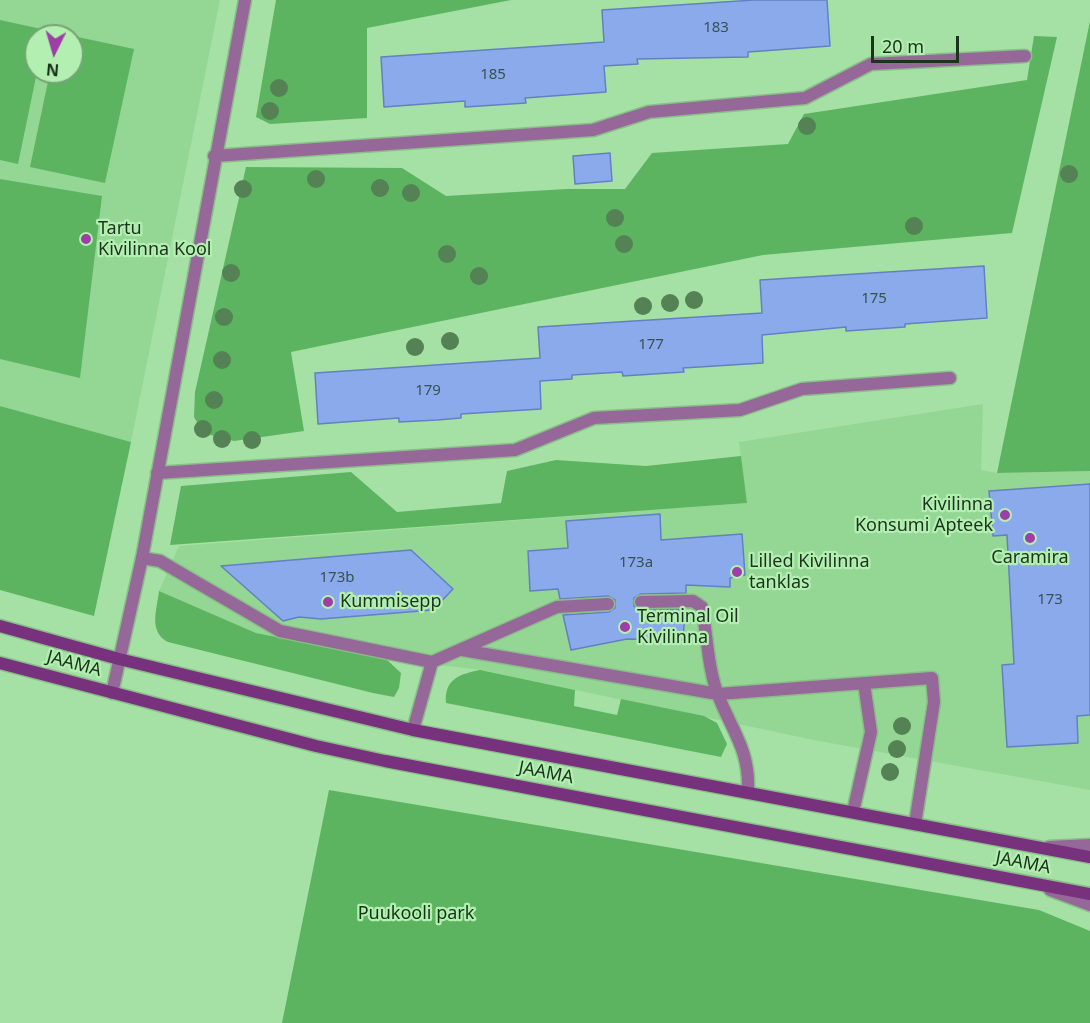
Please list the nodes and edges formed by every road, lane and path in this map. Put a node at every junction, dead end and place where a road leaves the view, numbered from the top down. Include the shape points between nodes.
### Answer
1 (245, 0) edge
2 (1025, 56) dead end
3 (214, 156) junction
4 (950, 378) dead end
5 (157, 473) junction
6 (142, 558) junction
7 (641, 602) dead end
8 (608, 604) dead end
9 (0, 626) edge
10 (462, 650) junction
11 (119, 659) junction
12 (432, 662) junction
13 (0, 663) edge
14 (864, 683) junction
15 (112, 693) junction
16 (718, 694) junction
17 (412, 730) junction
18 (748, 792) junction
19 (853, 812) junction
20 (915, 824) junction
21 (1090, 846) edge
22 (1037, 847) junction
23 (1090, 857) edge
24 (1032, 883) junction
25 (1090, 894) edge
26 (1090, 904) edge

1 - 3 street
2 - 3 street via 871,64 805,98 649,112 593,130
3 - 5 street
4 - 5 street via 802,389 740,410 594,418 515,450
5 - 6 street
6 - 11 street
6 - 12 street via 159,561 280,631
7 - 16 street via 693,601 702,608
8 - 10 street via 557,607
9 - 11 main road, JAAMA
10 - 12 street
10 - 16 street
11 - 15 street
11 - 17 main road, JAAMA
12 - 17 street
13 - 15 main road, JAAMA
14 - 16 street
14 - 19 street via 871,732
14 - 20 street via 933,678 934,702
15 - 24 main road, JAAMA via 385,761
16 - 18 street via 740,739 749,770
17 - 18 main road, JAAMA
18 - 19 main road, JAAMA
19 - 20 main road, JAAMA
20 - 22 main road, JAAMA
21 - 22 street
22 - 23 main road, JAAMA
24 - 25 main road, JAAMA
24 - 26 street

